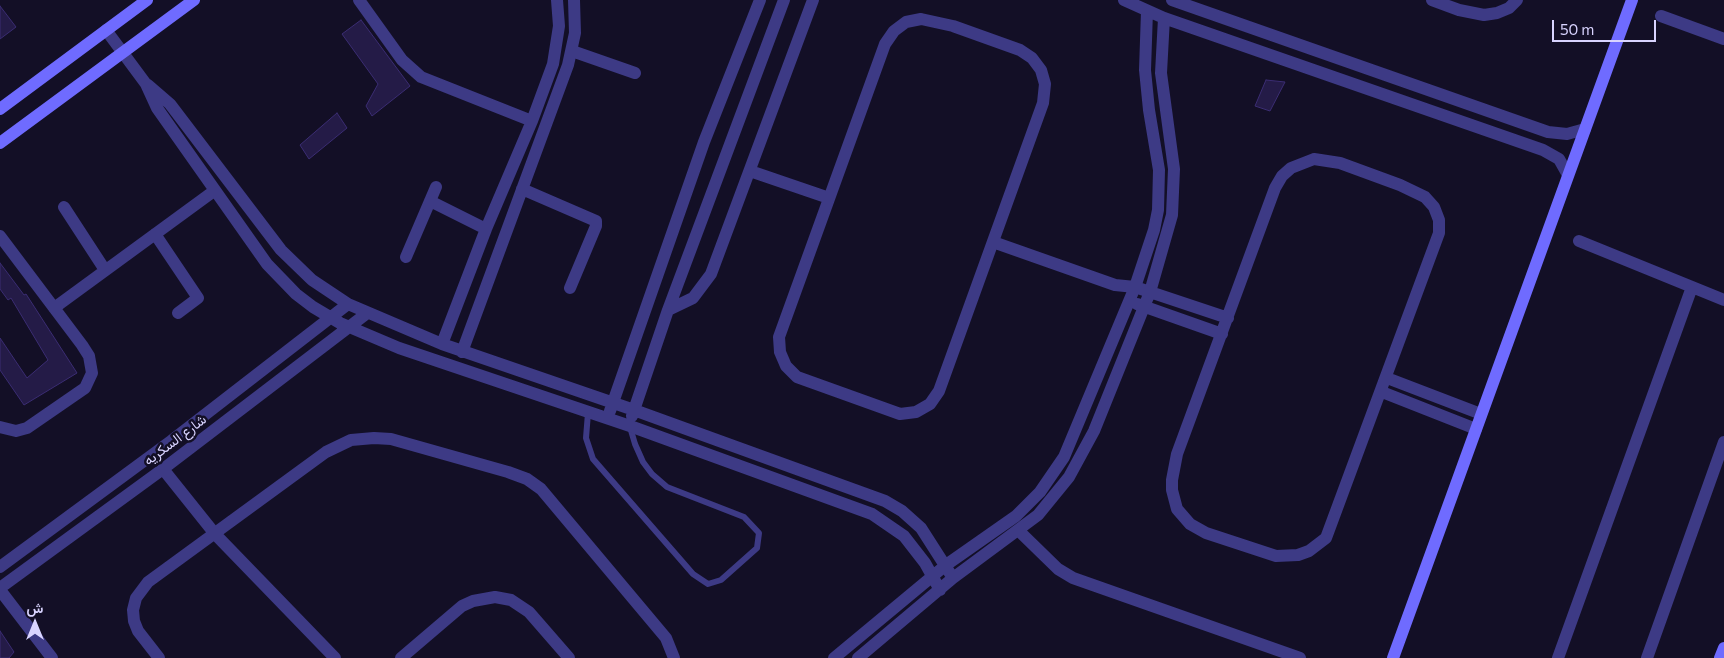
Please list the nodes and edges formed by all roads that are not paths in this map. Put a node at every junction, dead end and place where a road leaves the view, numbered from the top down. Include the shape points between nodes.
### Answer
1 (147, 0) edge
2 (194, 0) edge
3 (359, 0) edge
4 (557, 0) edge
5 (574, 0) edge
6 (760, 0) edge
7 (784, 0) edge
8 (813, 0) edge
9 (1124, 0) edge
10 (1432, 0) edge
11 (1517, 0) edge
12 (1632, 0) edge
13 (1180, 1) edge
14 (1147, 11) junction
15 (1661, 16) dead end
16 (1164, 18) junction
17 (1238, 24) junction
18 (106, 30) junction
19 (1724, 39) edge
20 (1232, 41) junction
21 (572, 51) junction
22 (123, 53) junction
23 (635, 73) dead end
24 (146, 84) junction
25 (0, 109) edge
26 (532, 121) junction
27 (1585, 129) junction
28 (0, 143) edge
29 (750, 171) junction
30 (1568, 174) junction
31 (436, 187) dead end
32 (522, 188) junction
33 (214, 191) junction
34 (829, 198) junction
35 (430, 201) junction
36 (64, 207) dead end
37 (486, 228) junction
38 (154, 234) junction
39 (0, 236) edge
40 (1579, 241) dead end
41 (993, 242) junction
42 (406, 257) dead end
43 (105, 270) junction
44 (1115, 285) junction
45 (1135, 287) junction
46 (1692, 287) junction
47 (570, 288) dead end
48 (1150, 292) junction
49 (1724, 300) edge
50 (1129, 301) junction
51 (348, 304) junction
52 (1144, 306) junction
53 (54, 308) junction
54 (668, 310) junction
55 (178, 313) dead end
56 (366, 314) junction
57 (331, 318) junction
58 (1228, 318) junction
59 (349, 327) junction
60 (1222, 334) junction
61 (442, 344) junction
62 (462, 352) junction
63 (1387, 378) junction
64 (1382, 392) junction
65 (612, 403) junction
66 (634, 410) junction
67 (588, 413) junction
68 (1481, 414) junction
69 (608, 418) junction
70 (630, 426) junction
71 (0, 427) edge
72 (1476, 429) junction
73 (1724, 442) edge
74 (163, 469) junction
75 (877, 498) junction
76 (872, 514) junction
77 (1019, 531) junction
78 (215, 534) junction
79 (946, 565) junction
80 (0, 567) edge
81 (932, 576) junction
82 (953, 578) junction
83 (0, 589) edge
84 (940, 590) junction
85 (1724, 648) edge
86 (52, 658) edge
87 (159, 658) edge
88 (336, 658) edge
89 (401, 658) edge
90 (568, 658) edge
91 (674, 658) edge
92 (834, 658) edge
93 (858, 658) edge
94 (1300, 658) edge
95 (1393, 658) edge
96 (1558, 658) edge
97 (1647, 658) edge
98 (1720, 658) edge

1 - 18 street
2 - 22 street
3 - 26 street via 402,60 421,77
4 - 26 street via 559,26 554,64
5 - 21 street
6 - 65 street via 704,142
7 - 54 street
8 - 29 street
9 - 14 street
10 - 11 street via 1484,15 1497,13
12 - 27 street
13 - 17 street
14 - 16 street
14 - 45 street via 1145,76 1160,190 1154,230
15 - 19 street
16 - 20 street
16 - 48 street via 1161,73 1174,192 1167,238
17 - 20 street
17 - 27 street via 1548,132 1567,134
18 - 22 street
18 - 25 street
20 - 30 street via 1543,150 1558,159
21 - 23 street
21 - 32 street
22 - 24 street
22 - 28 street
24 - 33 street via 157,108
24 - 51 street via 170,104 281,250 312,280
26 - 37 street
27 - 30 street
29 - 34 street
29 - 54 street via 711,274 693,298
30 - 68 street
31 - 35 street
32 - 47 street via 596,220
32 - 62 street
33 - 38 street
33 - 57 street via 281,279
34 - 41 street via 781,326 780,352 786,366 797,377 900,414 916,412 930,404 939,391
34 - 41 street via 885,44 906,22 936,21 1020,50 1037,64 1045,84 1043,104
35 - 37 street
35 - 42 street
36 - 43 street
37 - 61 street
38 - 43 street
38 - 55 street via 198,298
39 - 53 street
40 - 46 street
41 - 44 street
43 - 53 street
44 - 45 street
44 - 50 street
45 - 48 street
45 - 50 street
46 - 49 street
46 - 96 street
48 - 52 street
48 - 58 street
50 - 52 street
50 - 79 street via 1086,408 1054,474 1016,516
51 - 56 street
51 - 57 street, شارع السكريه
52 - 60 street
52 - 77 street via 1081,457 1054,496
53 - 71 street via 89,356 92,364 90,381 85,388 27,428 16,431
54 - 66 street
56 - 59 street, شارع السكريه
56 - 61 street
57 - 59 street
57 - 80 street, شارع السكريه
58 - 60 street
58 - 63 street via 1275,188 1291,168 1302,162 1326,160 1400,185 1425,197 1434,207 1439,233
59 - 67 street via 399,348
59 - 74 street, شارع السكريه
60 - 64 street via 1177,454 1172,480 1177,509 1190,524 1206,533 1276,556 1298,555 1318,545 1329,532
61 - 62 street
62 - 65 street
63 - 64 street
63 - 68 street
64 - 72 street
65 - 66 street
65 - 69 street
66 - 70 street
66 - 75 street
67 - 69 street
67 - 70 lane via 586,438 593,458 693,574 708,584 721,580 757,548 759,533 756,527 744,517 667,487 644,462
68 - 72 street
69 - 70 street
70 - 76 street
72 - 95 street
73 - 97 street
74 - 78 street
74 - 83 street, شارع السكريه
75 - 76 street
75 - 79 street via 894,505 912,519
76 - 81 street via 904,536
77 - 82 street
77 - 94 street via 1058,569 1073,578
78 - 87 street via 148,582 136,598 134,621
78 - 88 street
78 - 91 street via 332,448 360,439 391,439 519,476 541,488 666,638
79 - 81 street
79 - 82 street
81 - 84 street
81 - 92 street
82 - 84 street
83 - 86 street
84 - 93 street
85 - 98 street
89 - 90 street via 462,606 495,597 511,600 529,612

